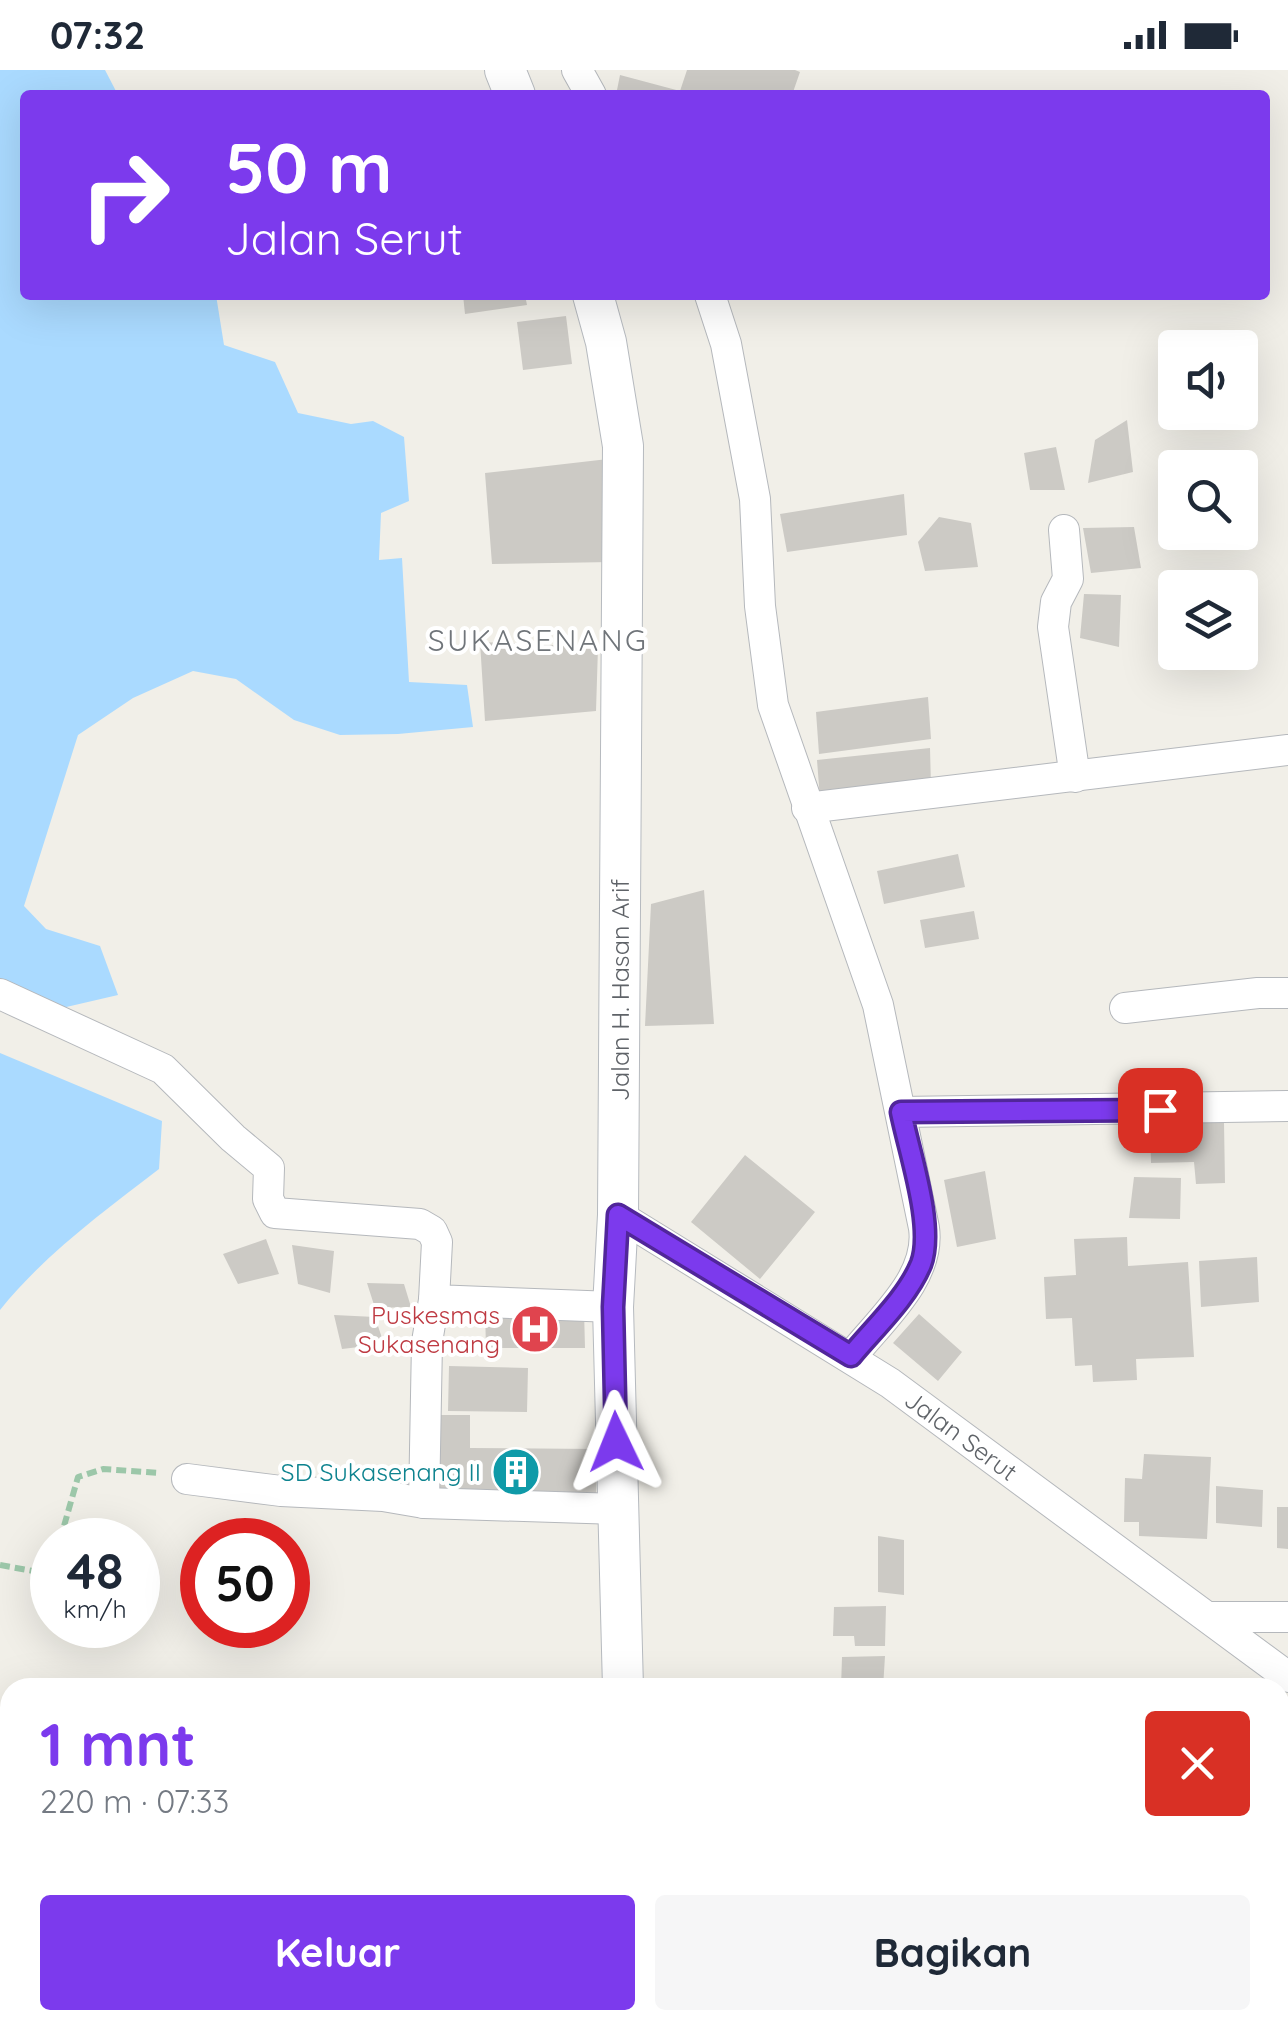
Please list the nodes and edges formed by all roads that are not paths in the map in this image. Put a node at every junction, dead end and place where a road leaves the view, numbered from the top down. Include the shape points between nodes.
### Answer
1 (593, 300) edge
2 (712, 300) edge
3 (1064, 530) dead end
4 (1288, 750) edge
5 (1075, 777) junction
6 (807, 808) junction
7 (1288, 993) edge
8 (0, 994) edge
9 (1125, 1008) dead end
10 (1288, 1106) edge
11 (901, 1112) junction
12 (618, 1215) junction
13 (434, 1300) junction
14 (613, 1307) junction
15 (851, 1356) junction
16 (187, 1478) road end
17 (424, 1503) junction
18 (618, 1509) junction
19 (1210, 1616) junction
20 (1288, 1617) edge
21 (1288, 1677) edge
22 (623, 1678) edge

1 - 12 main road, Jalan H. Hasan Arif via 623,446
2 - 6 street via 752,484 774,705
3 - 5 street via 1068,579 1053,628
4 - 5 street
5 - 6 street
6 - 11 street via 878,1004
7 - 9 street
8 - 13 street via 163,1070 269,1168 268,1199 275,1213 420,1224 432,1231
10 - 11 street
11 - 15 street via 924,1254 910,1283
12 - 14 main road, Jalan H. Hasan Arif
12 - 15 street, Jalan Serut
13 - 14 street
13 - 17 street
14 - 18 main road, Jalan H. Hasan Arif
15 - 19 street, Jalan Serut
16 - 17 street
17 - 18 street
18 - 22 main road, Jalan H. Hasan Arif
19 - 20 street
19 - 21 street, Jalan Serut

